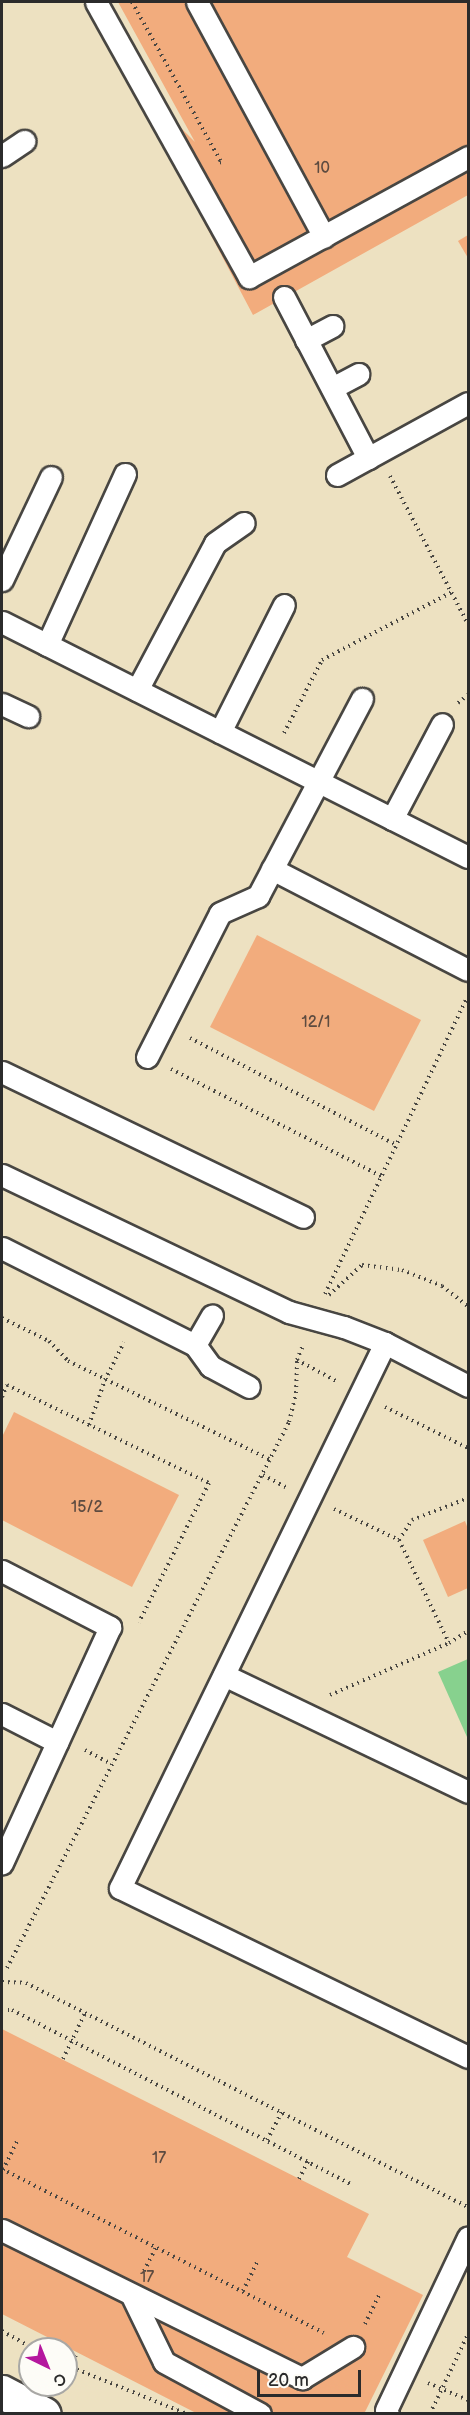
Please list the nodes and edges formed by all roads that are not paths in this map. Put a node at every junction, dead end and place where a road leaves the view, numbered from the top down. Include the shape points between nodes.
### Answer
1 (96, 2) edge
2 (197, 2) edge
3 (24, 141) dead end
4 (2, 156) edge
5 (468, 157) edge
6 (324, 237) junction
7 (284, 297) dead end
8 (332, 326) dead end
9 (306, 340) junction
10 (358, 374) dead end
11 (332, 388) junction
12 (468, 403) edge
13 (372, 455) junction
14 (125, 474) dead end
15 (337, 475) dead end
16 (51, 477) dead end
17 (244, 523) dead end
18 (2, 580) edge
19 (284, 605) dead end
20 (2, 622) edge
21 (47, 645) junction
22 (137, 690) junction
23 (362, 699) dead end
24 (2, 704) edge
25 (28, 716) dead end
26 (442, 724) dead end
27 (220, 732) junction
28 (318, 782) junction
29 (392, 819) junction
30 (468, 857) edge
31 (272, 869) junction
32 (468, 970) edge
33 (147, 1057) road end
34 (2, 1072) edge
35 (2, 1175) edge
36 (303, 1216) dead end
37 (2, 1248) edge
38 (212, 1316) dead end
39 (385, 1343) junction
40 (195, 1346) junction
41 (468, 1386) edge
42 (249, 1387) dead end
43 (2, 1571) edge
44 (224, 1675) junction
45 (2, 1714) edge
46 (57, 1742) junction
47 (468, 1792) edge
48 (2, 1863) edge
49 (468, 2057) edge
50 (2, 2230) edge
51 (468, 2237) edge
52 (132, 2296) junction
53 (353, 2347) road end
54 (2, 2392) edge
55 (44, 2414) edge
56 (260, 2414) edge
57 (388, 2414) edge

1 - 6 lane via 249,277
2 - 6 lane
3 - 4 lane
5 - 6 lane
7 - 9 lane
8 - 9 lane
9 - 11 lane
10 - 11 lane
11 - 13 lane
12 - 13 lane
13 - 15 lane
14 - 21 lane
16 - 18 lane
17 - 22 lane via 215,543
19 - 27 lane
20 - 21 lane
21 - 22 lane
22 - 27 lane
23 - 28 lane
24 - 25 lane
26 - 29 lane
27 - 28 lane
28 - 29 lane
28 - 31 lane
29 - 30 lane
31 - 32 lane
31 - 33 lane via 258,896 220,913
34 - 36 lane
35 - 39 lane via 289,1312
37 - 40 lane
38 - 40 lane
39 - 41 lane
39 - 44 lane
40 - 42 lane via 210,1366
43 - 46 lane via 110,1627
44 - 47 lane
44 - 49 lane via 120,1888
45 - 46 lane
46 - 48 lane
50 - 52 lane
51 - 57 lane via 386,2410
52 - 53 lane via 302,2378
52 - 56 lane via 164,2362
54 - 55 main road

